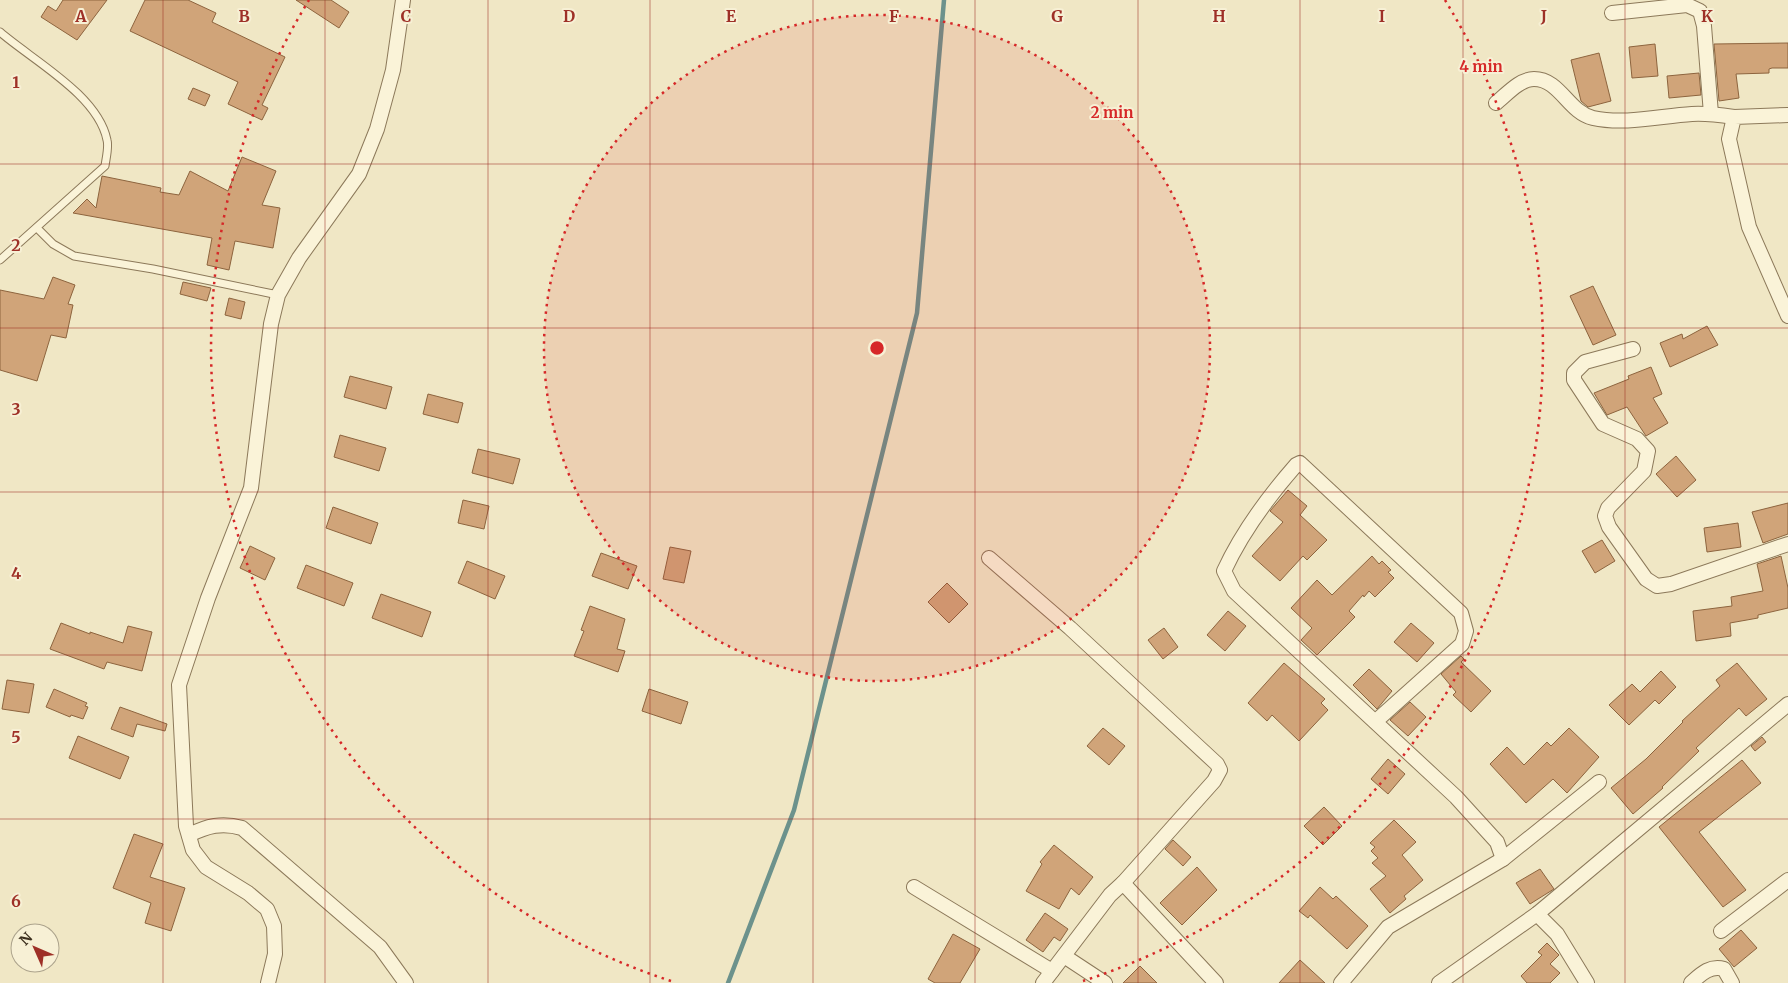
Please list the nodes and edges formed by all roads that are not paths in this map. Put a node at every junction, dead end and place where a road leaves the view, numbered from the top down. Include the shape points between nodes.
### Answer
1 (403, 0) edge
2 (1612, 12) dead end
3 (0, 32) edge
4 (1496, 102) dead end
5 (1711, 114) junction
6 (1788, 115) edge
7 (1734, 117) junction
8 (37, 228) junction
9 (0, 260) edge
10 (278, 295) junction
11 (1788, 316) edge
12 (1633, 349) dead end
13 (1788, 544) edge
14 (989, 558) dead end
15 (1788, 704) edge
16 (1376, 721) junction
17 (1599, 782) dead end
18 (189, 835) junction
19 (1503, 858) junction
20 (1788, 880) edge
21 (1124, 882) junction
22 (914, 887) dead end
23 (1537, 914) junction
24 (1721, 932) dead end
25 (1064, 956) junction
26 (1052, 971) junction
27 (268, 983) edge
28 (406, 983) edge
29 (1043, 983) edge
30 (1104, 983) edge
31 (1216, 983) edge
32 (1341, 983) edge
33 (1439, 983) edge
34 (1587, 983) edge
35 (1691, 983) edge
36 (1732, 983) edge

1 - 10 street via 393,70 377,129 359,174 299,258
2 - 5 street via 1687,4 1700,11
3 - 8 lane via 70,85 96,114 108,140 105,166
4 - 5 street via 1522,81 1533,79 1546,81 1583,115 1594,118 1612,120
5 - 7 street
6 - 7 street
7 - 11 street via 1729,139 1749,227
8 - 9 lane
8 - 10 lane via 52,244 74,256
10 - 18 street via 271,324 251,488 208,598 179,685
12 - 13 street via 1586,362 1574,373 1574,380 1603,424 1637,439 1648,451 1644,471 1608,508 1605,516 1609,527 1646,579 1657,586 1671,584
14 - 21 street via 1070,628 1220,770 1214,781
15 - 23 street
16 - 16 street via 1234,590 1224,572 1266,500 1296,464 1300,463 1461,613 1466,631 1462,644
16 - 19 street via 1476,818 1498,842
17 - 19 street
18 - 27 street via 193,850 206,867 267,909 274,926 275,954
18 - 28 street via 221,824 242,828 380,947
19 - 32 street via 1388,926
20 - 24 street
21 - 25 street via 1110,895
21 - 31 street
22 - 26 street
23 - 33 street
23 - 34 street via 1557,934
25 - 26 street
25 - 30 street
26 - 29 street
35 - 36 street via 1707,970 1717,967 1724,969

